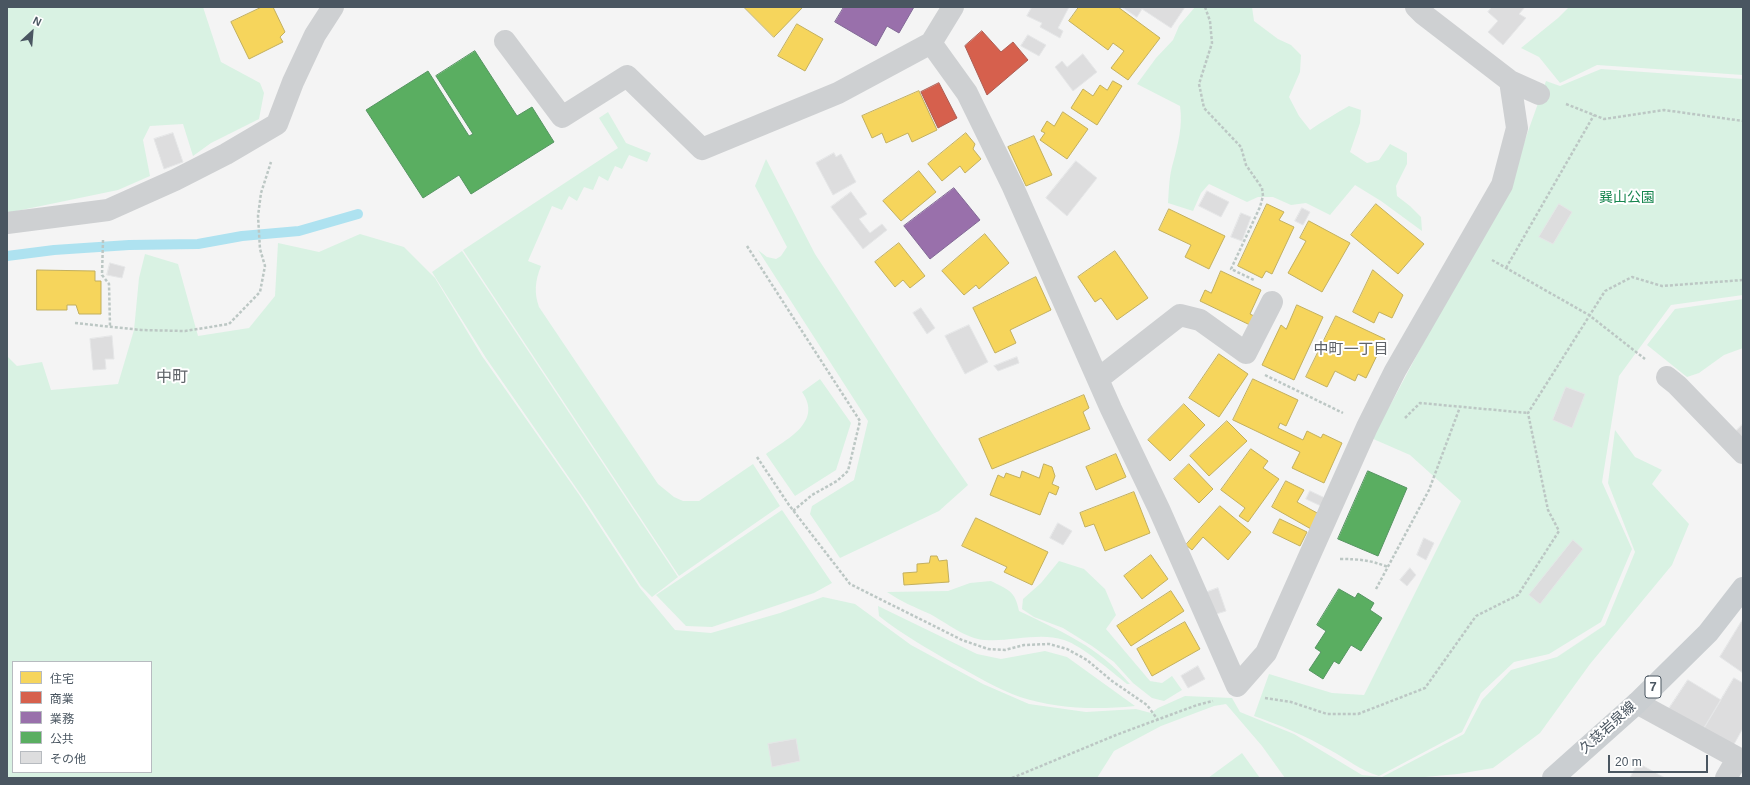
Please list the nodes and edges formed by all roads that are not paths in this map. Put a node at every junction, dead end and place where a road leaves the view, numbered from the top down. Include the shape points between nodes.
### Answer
1 (333, 7) edge
2 (953, 7) edge
3 (1416, 7) edge
4 (505, 41) dead end
5 (931, 43) junction
6 (1510, 81) junction
7 (1539, 94) dead end
8 (7, 223) edge
9 (1272, 302) road end
10 (1667, 377) road end
11 (1098, 379) junction
12 (1743, 453) edge
13 (1743, 588) edge
14 (1637, 703) junction
15 (1740, 760) edge
16 (1553, 778) edge
17 (1726, 778) edge

1 - 8 street via 312,42 276,124 176,180 108,210
2 - 5 street
3 - 6 street
4 - 5 street via 562,118 627,76 702,149 838,93
5 - 11 street via 967,93 1013,187
6 - 7 street
6 - 11 street via 1517,128 1502,185 1395,371 1367,427 1266,653 1238,686
9 - 11 street via 1246,353 1200,320 1180,315
10 - 12 street
13 - 14 main road, 久慈岩泉線 / 7 via 1708,633
14 - 15 street
14 - 16 main road, 久慈岩泉線 / 7
15 - 17 street

